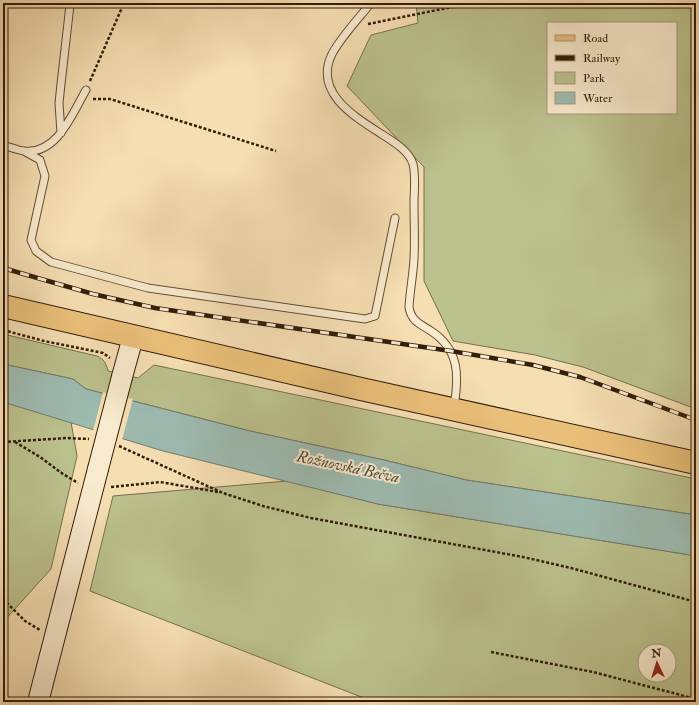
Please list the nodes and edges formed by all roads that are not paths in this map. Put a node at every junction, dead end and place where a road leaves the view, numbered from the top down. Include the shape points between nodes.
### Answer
1 (371, 3) edge
2 (70, 5) dead end
3 (86, 90) road end
4 (61, 133) junction
5 (3, 145) edge
6 (24, 151) junction
7 (395, 218) dead end
8 (3, 306) edge
9 (133, 337) junction
10 (453, 410) junction
11 (696, 463) edge
12 (38, 702) edge

1 - 10 lane via 332,54 327,77 330,89 344,107 398,145 412,164 414,258 410,315 438,336 451,351 457,380
2 - 4 lane via 59,102
3 - 4 lane
4 - 6 lane via 51,144 39,150
5 - 6 lane
6 - 7 lane via 40,160 45,176 31,240 36,251 51,262 148,288 366,319 375,316
8 - 9 main road
9 - 10 main road
9 - 12 street, bridge via 116,369
10 - 11 main road

